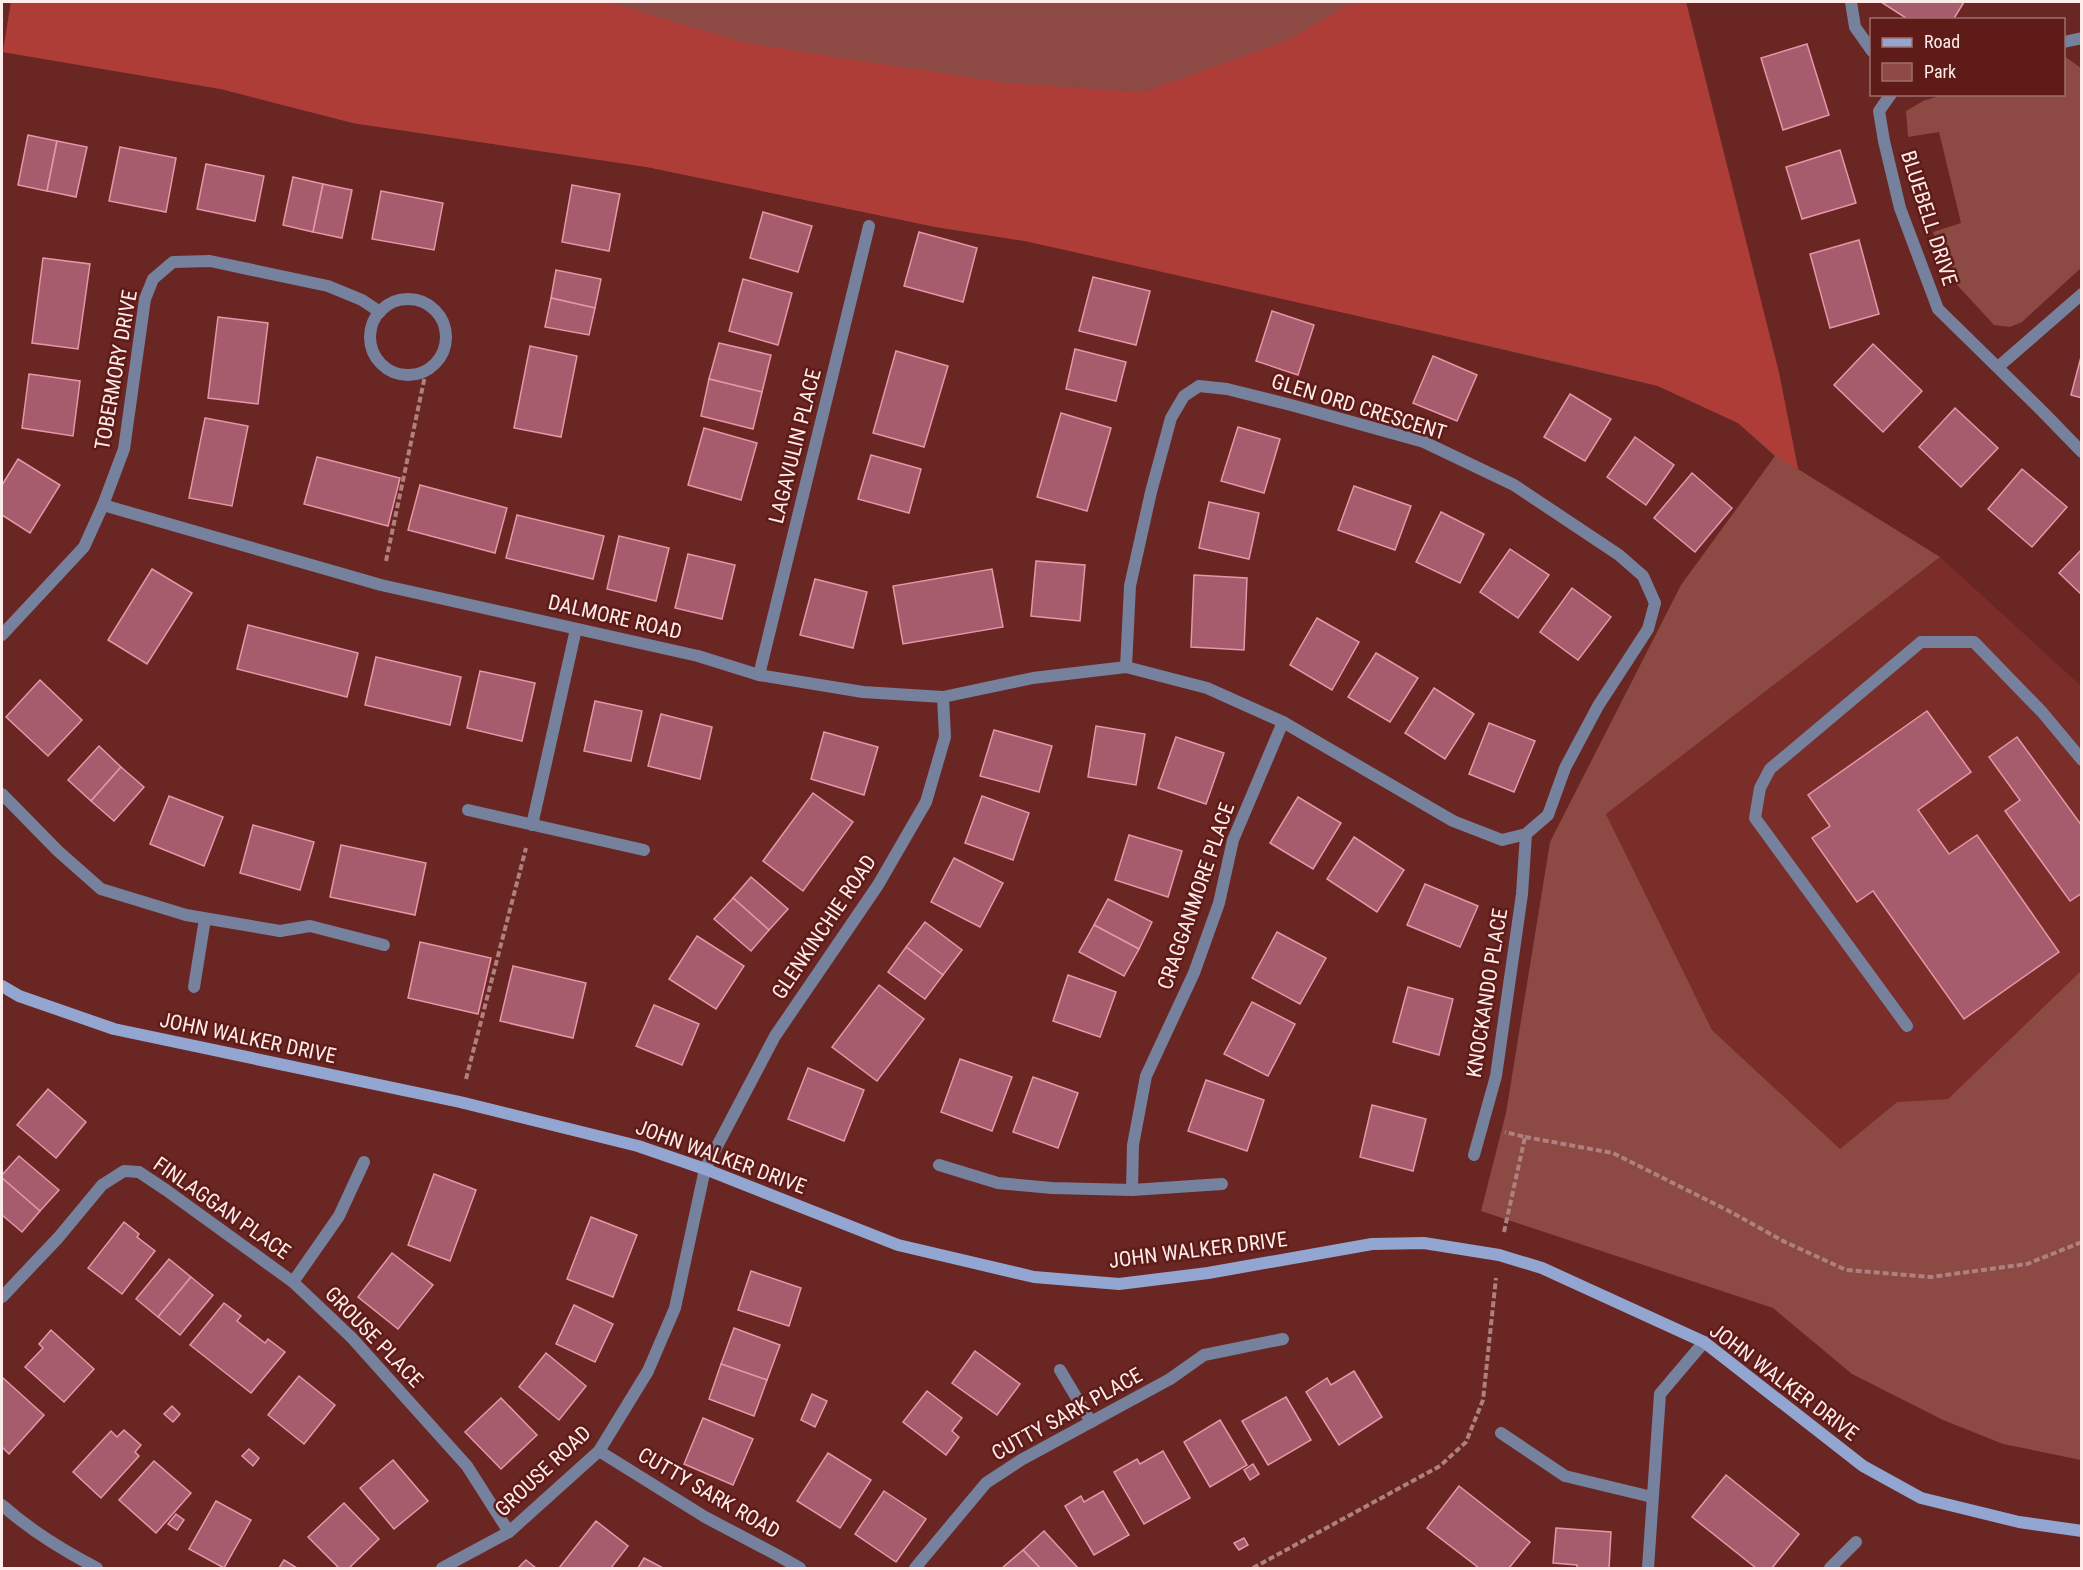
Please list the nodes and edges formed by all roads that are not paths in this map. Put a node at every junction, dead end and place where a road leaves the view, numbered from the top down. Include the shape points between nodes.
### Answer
1 (1851, 2) edge
2 (2082, 38) edge
3 (2065, 42) edge
4 (1870, 48) edge
5 (1890, 96) edge
6 (869, 226) dead end
7 (2082, 294) edge
8 (380, 312) junction
9 (1998, 367) junction
10 (2082, 452) edge
11 (103, 505) junction
12 (576, 629) junction
13 (2, 635) edge
14 (1126, 667) junction
15 (759, 675) junction
16 (943, 697) junction
17 (1283, 722) junction
18 (2082, 760) edge
19 (2, 794) edge
20 (468, 810) dead end
21 (532, 825) junction
22 (1526, 834) junction
23 (644, 850) dead end
24 (205, 919) junction
25 (384, 945) dead end
26 (2, 986) edge
27 (194, 987) dead end
28 (1907, 1026) dead end
29 (1474, 1155) dead end
30 (364, 1162) dead end
31 (939, 1166) dead end
32 (705, 1169) junction
33 (1222, 1184) dead end
34 (1132, 1190) junction
35 (293, 1282) junction
36 (2, 1297) edge
37 (1283, 1339) dead end
38 (1704, 1342) junction
39 (1060, 1370) dead end
40 (1091, 1422) junction
41 (1501, 1434) dead end
42 (599, 1450) junction
43 (1652, 1497) junction
44 (2, 1505) edge
45 (2082, 1531) edge
46 (509, 1532) junction
47 (1856, 1542) dead end
48 (97, 1569) edge
49 (442, 1569) edge
50 (800, 1569) edge
51 (915, 1569) edge
52 (1648, 1569) edge
53 (1830, 1569) edge

1 - 4 street via 1855,27
2 - 3 street
5 - 9 street, BLUEBELL DRIVE via 1880,111 1884,141 1900,208 1938,309
6 - 15 street, LAGAVULIN PLACE
7 - 9 street
8 - 8 street via 374,322 371,344 382,365 403,375 415,375 436,363 443,352 445,326 429,305 403,300
8 - 11 street, TOBERMORY DRIVE via 328,286 210,261 173,262 153,279 145,299 124,449
9 - 10 street, BLUEBELL DRIVE
11 - 12 street, DALMORE ROAD via 381,585
11 - 13 street, TOBERMORY DRIVE via 84,547
12 - 15 street, DALMORE ROAD via 698,656
12 - 21 street
14 - 16 street, DALMORE ROAD via 1033,678
14 - 17 street via 1207,688
14 - 22 street, GLEN ORD CRESCENT via 1130,586 1171,418 1184,396 1199,386 1227,389 1424,442 1514,485 1619,555 1643,576 1655,603 1648,629 1598,706 1565,768 1548,815
15 - 16 street, DALMORE ROAD via 863,692
16 - 32 street, GLENKINCHIE ROAD via 945,737 926,802 878,885 776,1036
17 - 22 street via 1453,821 1502,840
17 - 34 street, CRAGGANMORE PLACE via 1233,840 1219,903 1194,973 1146,1076 1133,1145
18 - 28 street via 1974,642 1921,642 1770,769 1760,788 1755,818
19 - 24 street via 101,889
20 - 21 street
21 - 23 street
22 - 29 street, KNOCKANDO PLACE via 1522,894 1496,1076
24 - 25 street via 280,931 310,926
24 - 27 street
26 - 32 street, JOHN WALKER DRIVE via 19,996 114,1029 460,1102 638,1146
30 - 35 street, GROUSE PLACE via 339,1215
31 - 34 street via 998,1183
32 - 38 street, JOHN WALKER DRIVE via 898,1245 1034,1276 1119,1284 1208,1273 1372,1244 1424,1243 1499,1255 1542,1268
32 - 42 street, GROUSE ROAD via 675,1308 648,1371
33 - 34 street
35 - 36 street, FINLAGGAN PLACE via 139,1172 124,1171 102,1185
35 - 46 street, GROUSE PLACE via 352,1338 467,1466
37 - 40 street, CUTTY SARK PLACE via 1204,1355 1170,1379
38 - 43 street via 1660,1394
38 - 45 street, JOHN WALKER DRIVE via 1863,1466 1921,1498 2019,1522
39 - 40 street
40 - 51 street, CUTTY SARK PLACE via 986,1483
41 - 43 street via 1565,1476
42 - 46 street, GROUSE ROAD
42 - 50 street, CUTTY SARK ROAD via 705,1517
43 - 52 street
44 - 48 street
46 - 49 street, GROUSE ROAD
47 - 53 street

